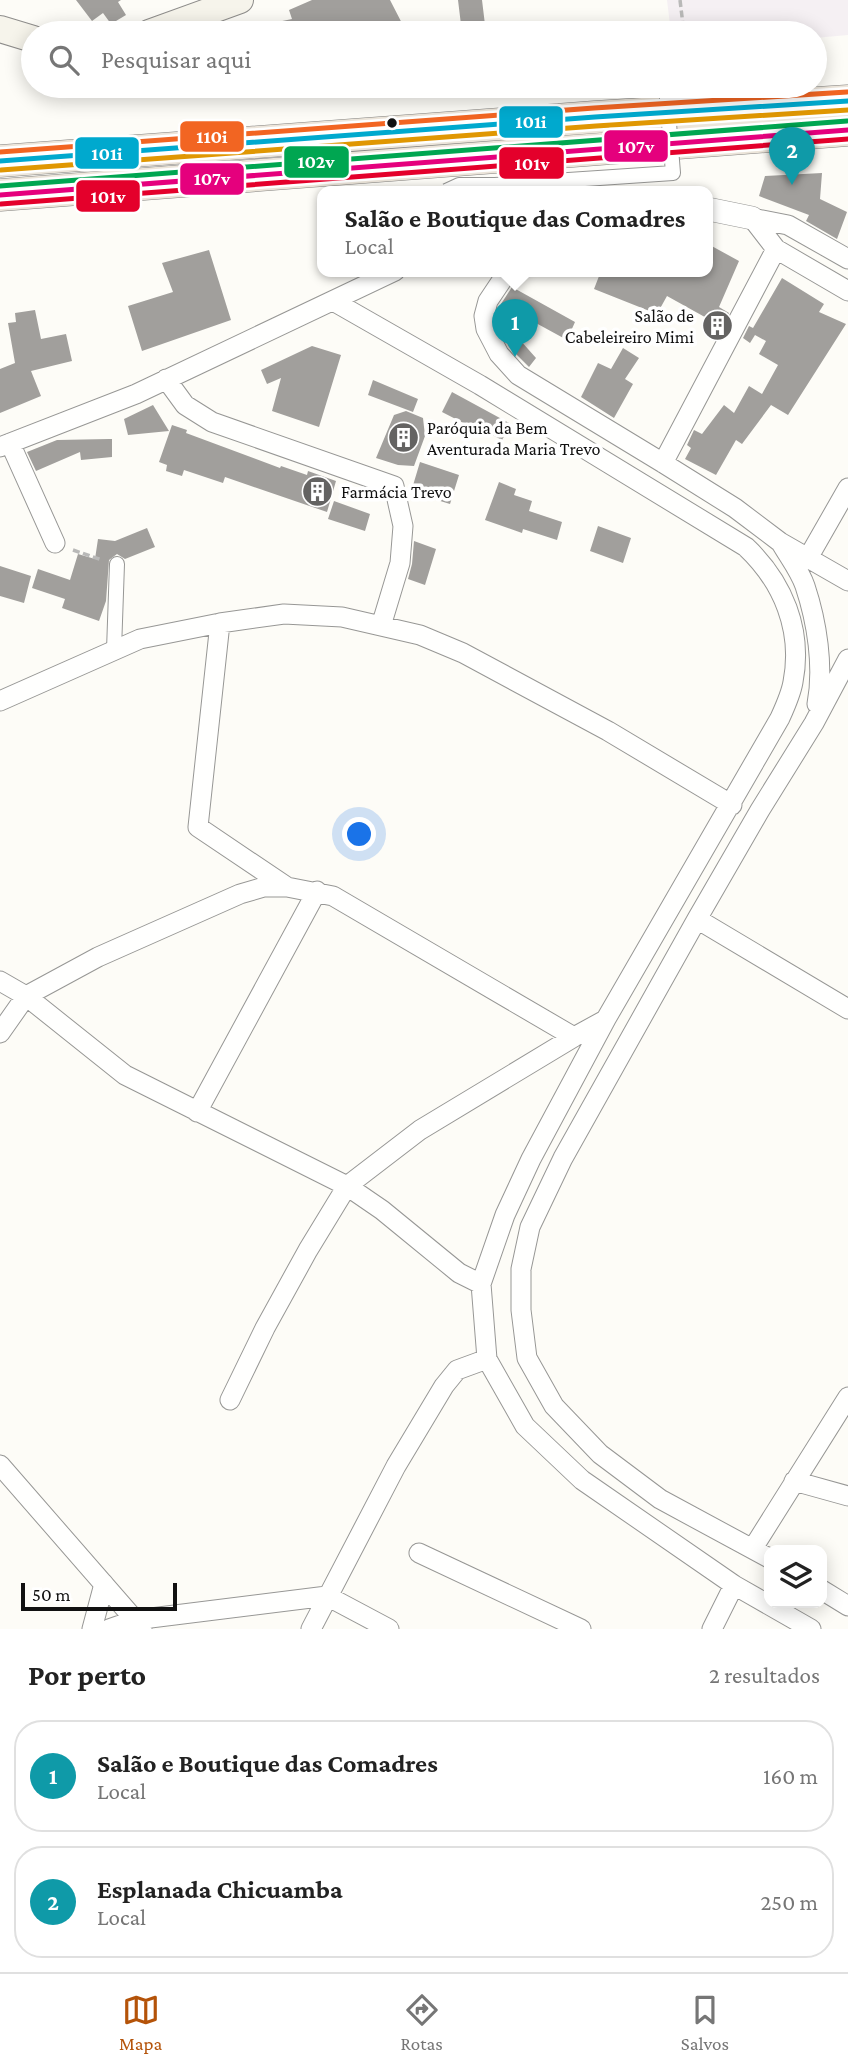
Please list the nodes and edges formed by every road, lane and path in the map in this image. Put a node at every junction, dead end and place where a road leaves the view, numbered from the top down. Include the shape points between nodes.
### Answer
1 (240, 0) edge
2 (680, 0) edge
3 (182, 21) edge
4 (683, 21) edge
5 (0, 29) edge
6 (21, 35) edge
7 (667, 98) edge
8 (848, 101) edge
9 (848, 130) edge
10 (0, 161) edge
11 (457, 186) edge
12 (0, 195) edge
13 (713, 210) edge
14 (752, 218) junction
15 (776, 250) junction
16 (848, 259) edge
17 (383, 277) edge
18 (504, 277) edge
19 (848, 291) edge
20 (333, 301) junction
21 (166, 379) junction
22 (5, 445) edge
23 (663, 463) junction
24 (848, 488) edge
25 (780, 542) junction
26 (55, 543) joint
27 (808, 558) junction
28 (117, 565) joint
29 (848, 581) edge
30 (220, 623) junction
31 (381, 626) junction
32 (114, 650) junction
33 (848, 659) edge
34 (0, 701) edge
35 (814, 723) junction
36 (732, 805) junction
37 (288, 887) junction
38 (317, 891) junction
39 (697, 919) junction
40 (0, 981) edge
41 (26, 996) junction
42 (848, 1009) edge
43 (606, 1019) junction
44 (0, 1033) edge
45 (574, 1037) junction
46 (197, 1112) junction
47 (347, 1186) junction
48 (481, 1284) junction
49 (487, 1359) junction
50 (848, 1397) edge
51 (230, 1400) dead end
52 (0, 1465) edge
53 (794, 1481) junction
54 (848, 1496) edge
55 (419, 1553) dead end
56 (761, 1553) edge
57 (104, 1584) junction
58 (734, 1585) junction
59 (827, 1593) edge
60 (327, 1596) junction
61 (848, 1606) edge
62 (139, 1625) edge
63 (92, 1629) edge
64 (109, 1629) edge
65 (311, 1629) edge
66 (389, 1629) edge
67 (581, 1629) edge
68 (712, 1629) edge
69 (811, 1629) edge

1 - 3 main road
2 - 4 path
5 - 6 main road
7 - 11 street, bridge via 673,173
8 - 10 highway
9 - 12 highway
13 - 14 street
14 - 15 street
14 - 16 street via 788,225
15 - 19 street
15 - 23 street
17 - 20 street
18 - 23 street via 488,301 485,316 486,330 499,354 518,375
20 - 21 street
20 - 36 street via 651,487 746,547 764,564 792,618 793,683 780,719
21 - 22 street
21 - 31 street via 186,405 212,422 394,486 403,526 400,563
22 - 26 street
23 - 25 street
24 - 27 street
25 - 27 street
25 - 35 street via 804,584 815,629 821,682
26 - 28 path
27 - 29 street
28 - 32 street
30 - 31 street via 284,614 342,617
30 - 32 street via 140,639
30 - 37 street via 198,827
31 - 36 street via 420,635 463,653
32 - 34 street
33 - 35 street
35 - 39 street
36 - 43 street
37 - 38 street
37 - 41 street via 240,894 98,957
38 - 45 street via 333,896
38 - 46 street
39 - 42 street
39 - 56 street via 563,1158 530,1227 521,1269 521,1310 527,1358 554,1406 600,1454 660,1499
40 - 41 street
41 - 44 street
41 - 46 street via 125,1075
43 - 45 street
43 - 48 street via 505,1214
45 - 47 street via 420,1130
46 - 47 street
47 - 48 street via 459,1273
47 - 51 street via 265,1328
48 - 49 street
49 - 58 street via 524,1426 582,1480
49 - 60 street via 457,1370 444,1386
50 - 53 street
52 - 57 street
53 - 54 street
53 - 56 street
55 - 67 street
57 - 62 street
57 - 63 street
58 - 68 street
58 - 69 street
59 - 61 street
60 - 62 street
60 - 65 street
60 - 66 street
62 - 64 street

